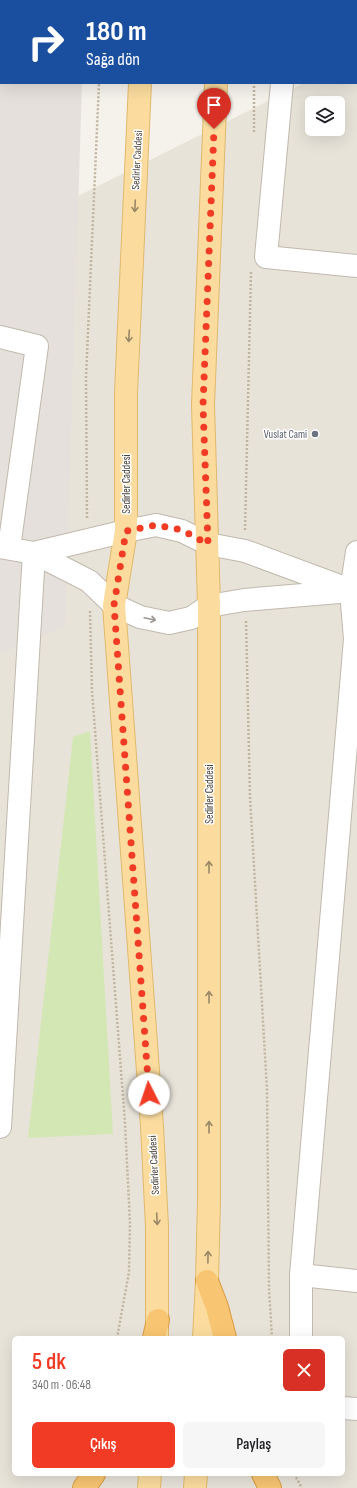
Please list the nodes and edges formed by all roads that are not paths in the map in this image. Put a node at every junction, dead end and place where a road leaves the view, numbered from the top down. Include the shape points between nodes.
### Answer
1 (140, 84) edge
2 (216, 84) edge
3 (282, 84) edge
4 (357, 266) edge
5 (0, 337) edge
6 (126, 531) junction
7 (208, 544) junction
8 (4, 548) edge
9 (357, 552) edge
10 (34, 553) junction
11 (351, 590) junction
12 (114, 605) junction
13 (209, 606) junction
14 (356, 639) edge
15 (0, 1127) edge
16 (301, 1275) junction
17 (207, 1281) junction
18 (357, 1281) edge
19 (156, 1332) edge
20 (204, 1336) edge
21 (224, 1336) edge
22 (301, 1336) edge
23 (345, 1408) edge
24 (357, 1409) edge
25 (93, 1476) edge
26 (150, 1476) edge
27 (196, 1476) edge
28 (264, 1476) edge
29 (84, 1488) edge
30 (149, 1488) edge
31 (195, 1488) edge
32 (270, 1488) edge

1 -> 6 main road, Sedirler Caddesi via 126,393
2 - 7 main road, Sedirler Caddesi via 203,405
3 - 4 street via 266,257
5 - 8 street via 38,346
6 - 7 street via 156,525 182,530
6 - 10 street
6 - 12 main road, Sedirler Caddesi
7 - 11 street via 245,552
7 - 13 main road, Sedirler Caddesi
8 - 10 street
9 - 11 street
10 - 12 street via 89,581
10 - 15 street
11 - 13 street via 244,600
11 - 14 street
12 -> 13 street via 140,617 169,623 191,618
12 -> 19 main road, Sedirler Caddesi via 152,1134 157,1227
17 -> 13 main road, Sedirler Caddesi
14 - 16 street
16 - 18 street
16 - 22 street
17 - 20 main road, Sedirler Caddesi
17 - 21 highway
23 - 24 street
25 - 29 highway
26 - 30 main road
27 - 31 main road
28 - 32 highway

